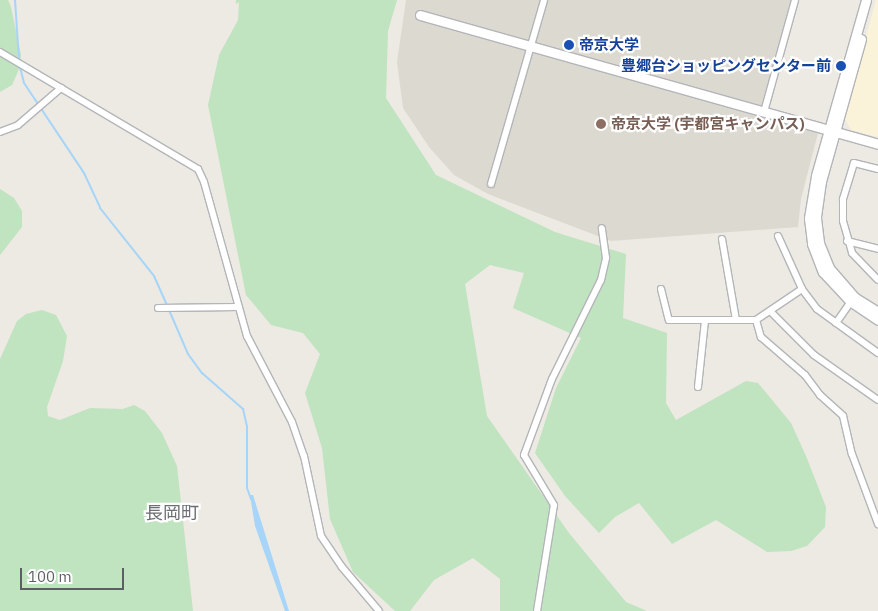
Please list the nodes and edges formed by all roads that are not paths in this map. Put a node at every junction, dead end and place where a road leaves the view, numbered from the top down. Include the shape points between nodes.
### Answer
1 (544, 0) edge
2 (795, 0) edge
3 (866, 0) edge
4 (872, 0) edge
5 (420, 15) dead end
6 (531, 46) junction
7 (0, 52) edge
8 (61, 88) junction
9 (764, 112) junction
10 (831, 131) junction
11 (0, 132) edge
12 (878, 144) edge
13 (878, 169) edge
14 (491, 184) dead end
15 (602, 228) dead end
16 (778, 236) dead end
17 (722, 239) dead end
18 (847, 241) junction
19 (878, 249) edge
20 (878, 280) edge
21 (661, 289) dead end
22 (802, 289) junction
23 (852, 299) junction
24 (238, 307) junction
25 (158, 308) dead end
26 (770, 311) junction
27 (878, 313) edge
28 (705, 320) junction
29 (736, 320) junction
30 (756, 320) junction
31 (878, 320) edge
32 (836, 323) junction
33 (878, 353) edge
34 (698, 387) dead end
35 (878, 400) edge
36 (878, 524) edge
37 (379, 611) edge
38 (537, 611) edge

1 - 6 street
2 - 9 street
3 - 10 street
4 - 10 street
5 - 6 street
6 - 9 street
6 - 14 street
7 - 8 street
8 - 11 street via 18,125
8 - 24 street via 198,169
9 - 10 street
10 - 12 street
10 - 23 street via 818,196 816,230 829,268
13 - 18 street via 854,163 844,199
15 - 38 street via 606,258 601,280 552,379 524,455 554,505
16 - 22 street
17 - 29 street
18 - 19 street
18 - 20 street via 852,253
21 - 28 street via 669,320
22 - 26 street
22 - 32 street via 817,309
23 - 27 street
23 - 31 street
23 - 32 street
24 - 25 street
24 - 37 street via 255,353 292,422 304,456 321,536
26 - 30 street
26 - 35 street via 814,355
28 - 29 street
28 - 34 street
29 - 30 street
30 - 36 street via 766,343 805,375 820,395 843,416 852,454
32 - 33 street

